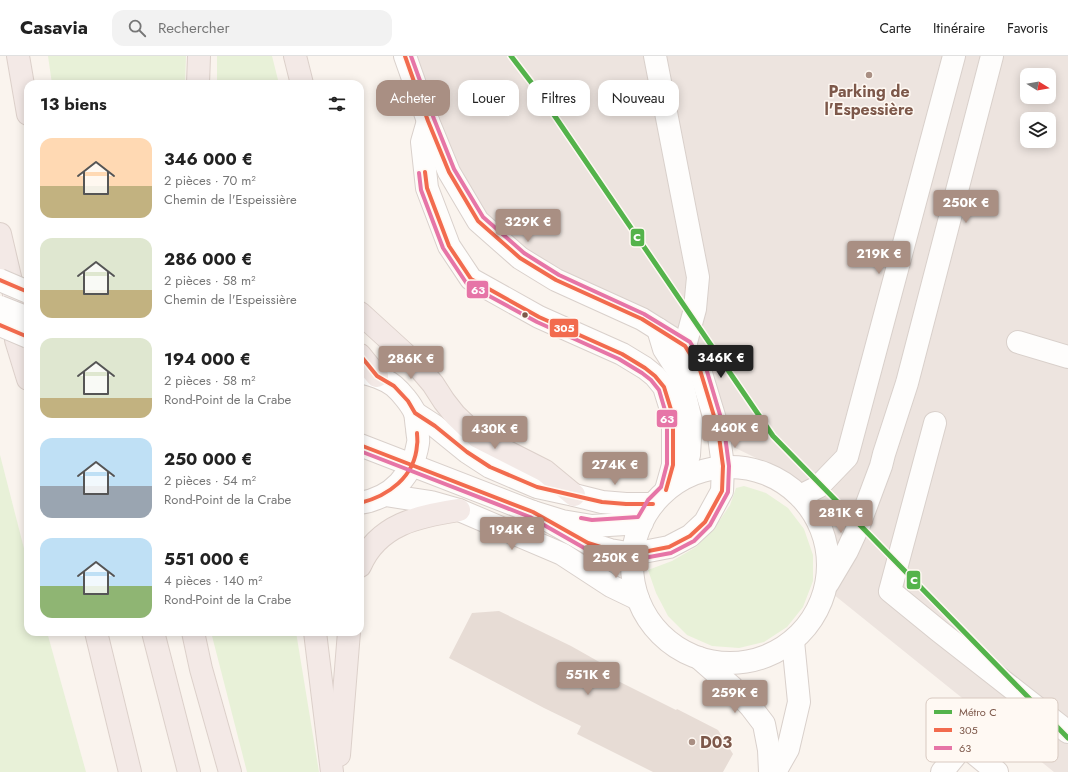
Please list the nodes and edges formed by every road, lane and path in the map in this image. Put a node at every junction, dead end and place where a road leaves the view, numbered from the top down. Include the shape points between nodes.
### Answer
1 (18, 56) edge
2 (199, 56) edge
3 (295, 56) edge
4 (405, 56) edge
5 (654, 56) edge
6 (954, 56) edge
7 (992, 56) edge
8 (198, 80) edge
9 (301, 80) edge
10 (24, 91) edge
11 (428, 121) junction
12 (0, 234) edge
13 (0, 280) edge
14 (0, 289) edge
15 (24, 290) edge
16 (0, 306) edge
17 (24, 316) edge
18 (364, 317) edge
19 (0, 325) edge
20 (658, 329) junction
21 (24, 335) edge
22 (24, 337) edge
23 (1018, 342) dead end
24 (685, 346) junction
25 (1068, 357) edge
26 (364, 363) edge
27 (24, 366) edge
28 (369, 374) edge
29 (415, 414) junction
30 (934, 422) dead end
31 (364, 446) edge
32 (413, 464) junction
33 (723, 466) junction
34 (667, 491) junction
35 (385, 495) junction
36 (574, 495) junction
37 (800, 496) junction
38 (364, 502) edge
39 (460, 510) junction
40 (533, 512) junction
41 (642, 523) junction
42 (633, 554) junction
43 (364, 559) edge
44 (826, 588) junction
45 (638, 599) junction
46 (97, 636) edge
47 (154, 636) edge
48 (194, 636) edge
49 (315, 636) edge
50 (349, 636) edge
51 (793, 641) junction
52 (699, 658) junction
53 (1025, 698) edge
54 (1058, 724) edge
55 (1068, 732) edge
56 (950, 762) edge
57 (985, 762) edge
58 (130, 772) edge
59 (189, 772) edge
60 (230, 772) edge
61 (332, 772) edge
62 (338, 772) edge
63 (770, 772) edge
64 (775, 772) edge
65 (942, 772) edge
66 (997, 772) edge

1 - 10 highway
2 - 8 highway
3 - 9 highway
4 - 11 street
5 - 24 street via 698,277 695,309
6 - 37 street via 848,457 818,487
7 - 44 street via 907,383 859,525
11 - 20 street via 449,172 478,221 532,266
11 - 34 street via 422,142 427,188 449,246 471,279 538,317 622,354 645,368 664,387 673,416 673,465
12 - 22 highway
13 - 15 street, bridge
14 - 27 highway
16 - 17 street, bridge
18 - 36 highway via 416,364 444,401 478,437 546,471
19 - 21 street, bridge
20 - 24 street
20 - 34 street via 664,349 680,374 691,420 689,455
23 - 25 street
24 - 33 street via 700,370 718,430
26 - 28 highway
28 - 29 street via 394,386 408,401
29 - 32 street via 418,442
29 - 36 street via 490,467 537,487
30 - 53 street via 890,591
31 - 32 street
32 - 35 street via 401,482
32 - 40 street
33 - 34 street via 695,473
33 - 37 street via 765,472 790,486
33 - 42 street via 722,491 705,522 690,536 669,547
34 - 36 street via 626,504 602,502
34 - 41 street
35 - 38 street
35 - 39 street via 431,502
37 - 44 street via 813,511 828,548
39 - 43 highway via 432,514 402,523 377,542
39 - 45 street via 562,554 610,586
40 - 41 street via 562,521 592,526
40 - 42 street via 588,543
41 - 42 street
42 - 45 street via 632,569
44 - 51 street via 818,609 806,628
45 - 52 street via 648,619 662,636 679,649
46 - 58 highway
47 - 59 highway
48 - 60 highway
49 - 61 highway
50 - 62 highway
51 - 52 street via 764,657 748,662 715,662
51 - 64 street via 799,702 788,749
52 - 63 street via 732,687 764,724
54 - 55 street
56 - 65 street
57 - 66 street

